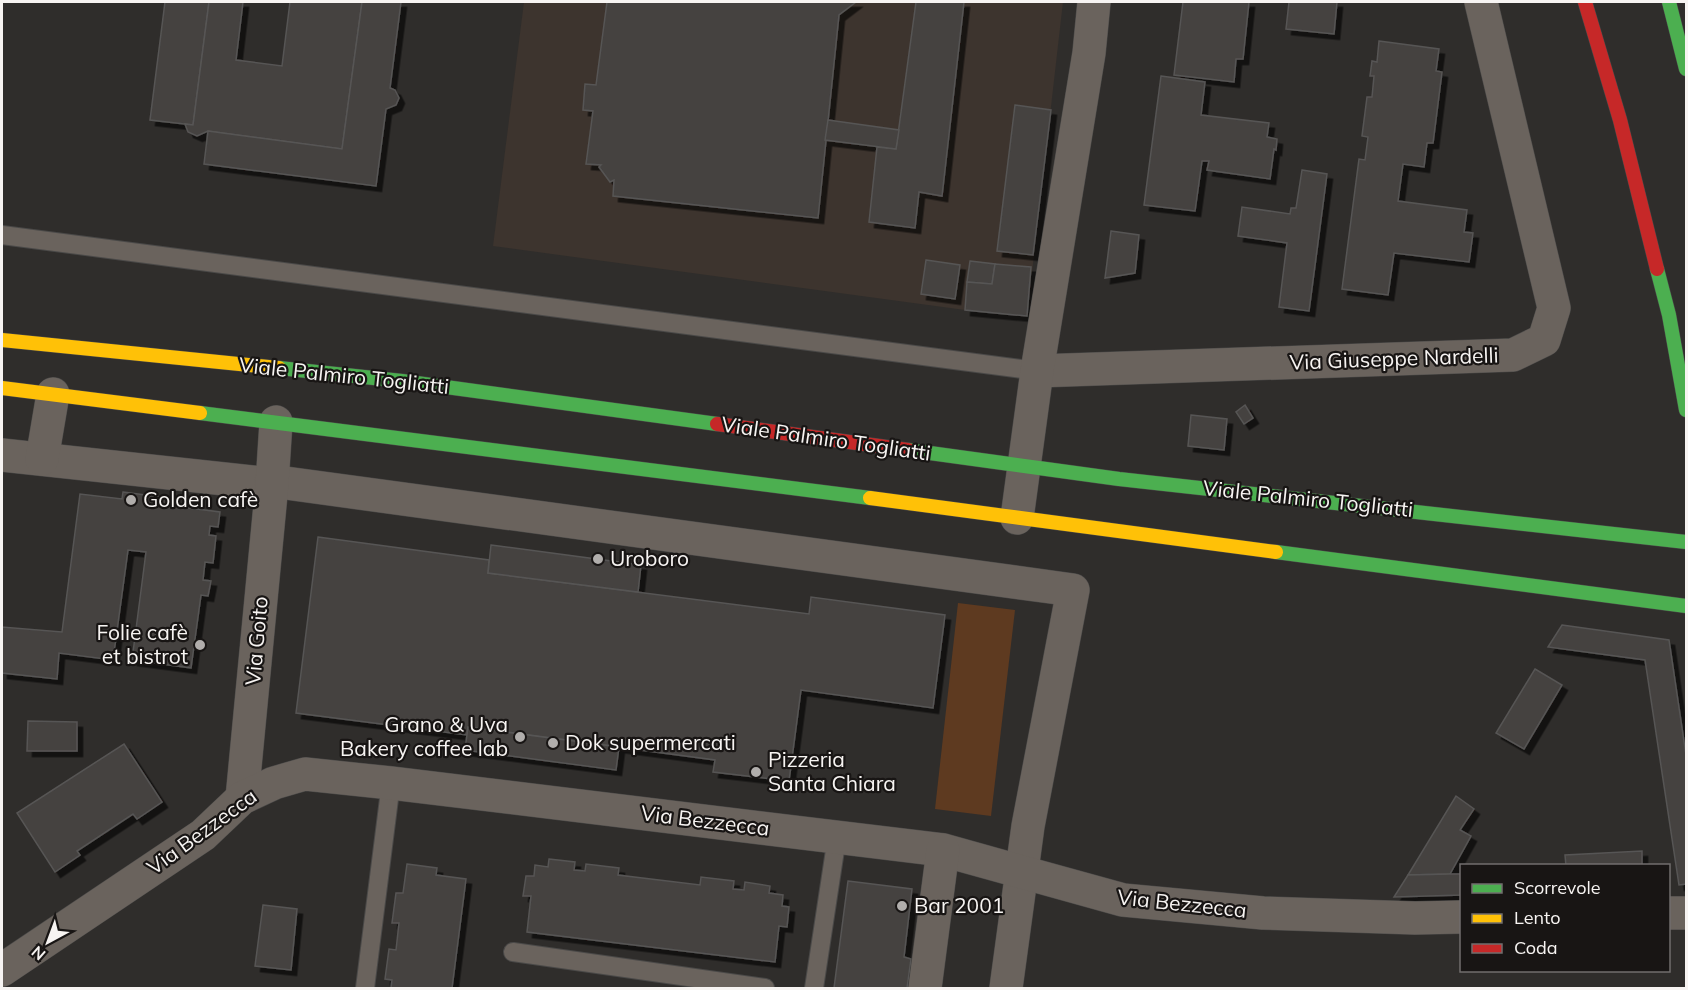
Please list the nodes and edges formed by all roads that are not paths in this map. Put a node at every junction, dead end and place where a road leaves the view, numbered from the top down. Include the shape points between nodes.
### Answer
1 (1095, 2) edge
2 (1481, 2) edge
3 (1585, 2) edge
4 (1669, 2) edge
5 (1686, 69) edge
6 (2, 235) edge
7 (2, 340) edge
8 (1037, 370) junction
9 (2, 388) edge
10 (53, 394) junction
11 (1686, 410) edge
12 (276, 422) junction
13 (2, 455) edge
14 (42, 459) junction
15 (1025, 466) junction
16 (272, 482) junction
17 (1017, 518) junction
18 (1686, 542) edge
19 (1686, 606) edge
20 (391, 783) junction
21 (242, 798) junction
22 (837, 837) junction
23 (943, 850) junction
24 (1022, 872) junction
25 (1670, 913) edge
26 (1686, 913) edge
27 (1460, 917) edge
28 (513, 952) dead end
29 (2, 970) edge
30 (365, 988) edge
31 (765, 988) edge
32 (814, 988) edge
33 (925, 988) edge
34 (1006, 988) edge

1 - 8 street
2 - 8 street, Via Giuseppe Nardelli via 1554,308 1544,340 1513,355
3 - 11 main road via 1620,120 1666,303
4 - 5 main road
6 - 8 lane
7 - 15 main road, Viale Palmiro Togliatti via 402,381
8 - 15 street
9 - 10 main road
10 - 12 main road
10 - 14 street
12 - 16 street
12 - 17 main road
13 - 14 street
14 - 16 street
15 - 17 street
15 - 18 main road, Viale Palmiro Togliatti
16 - 21 street, Via Goito
16 - 24 street via 1074,591
17 - 19 main road
20 - 21 street, Via Bezzecca via 305,774
20 - 22 street, Via Bezzecca
20 - 30 lane
21 - 29 street, Via Bezzecca via 203,835
22 - 23 street, Via Bezzecca
22 - 32 lane
23 - 24 street, Via Bezzecca
23 - 33 street
24 - 27 street, Via Bezzecca via 1123,900 1263,913
24 - 34 street
25 - 26 street
28 - 31 lane

